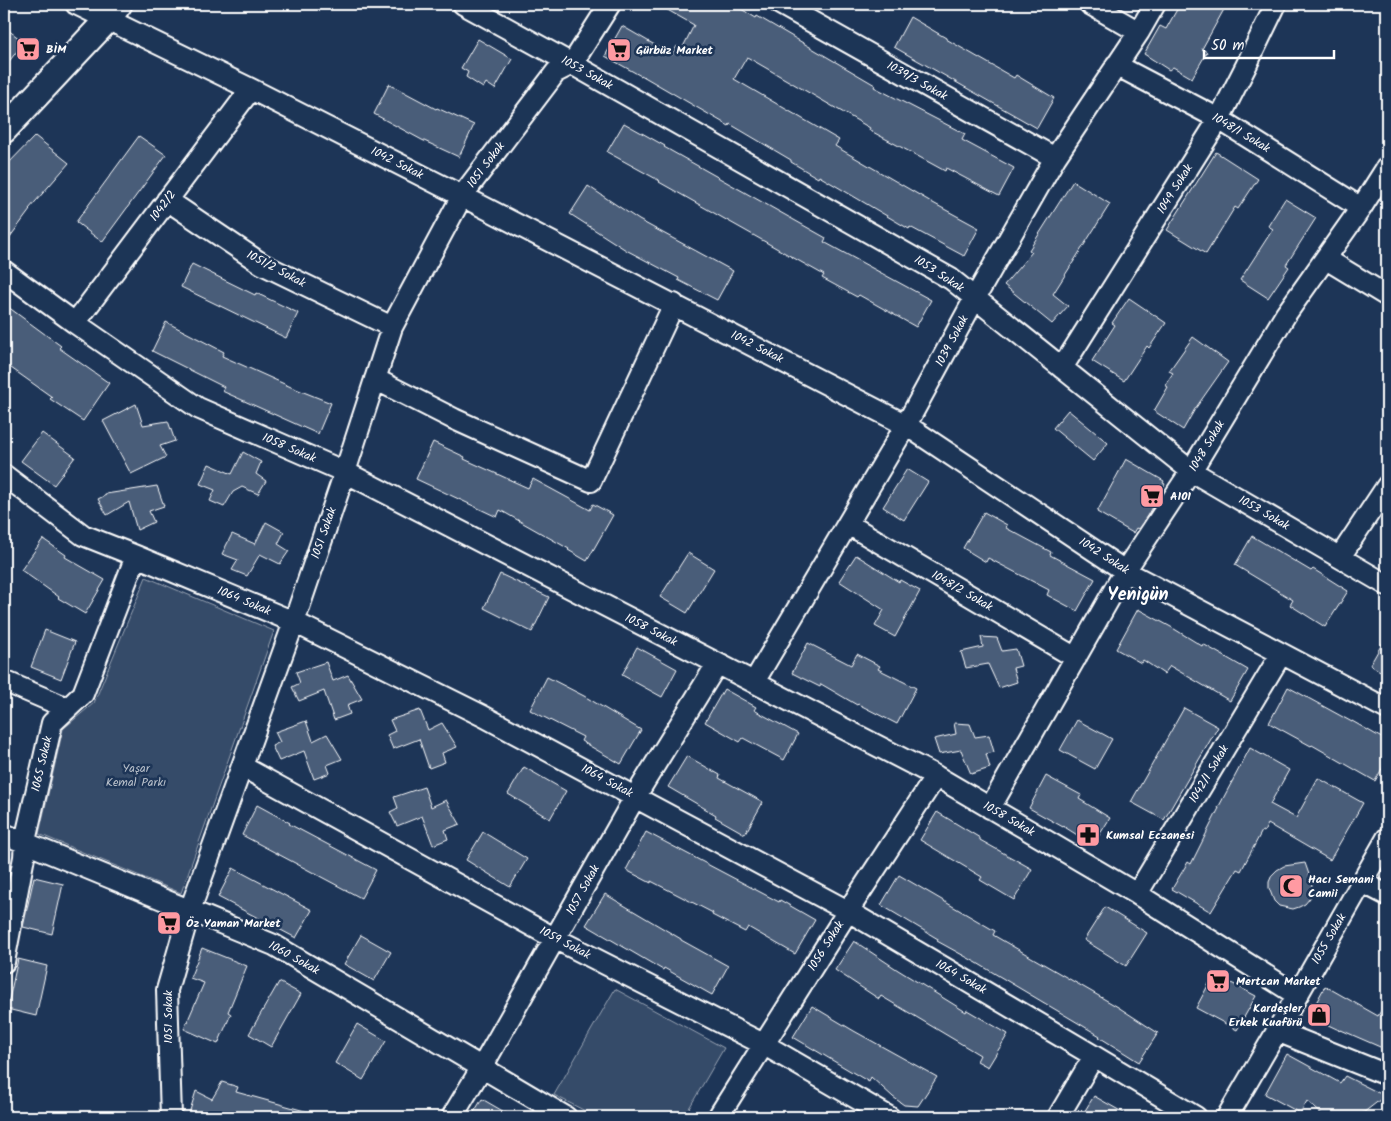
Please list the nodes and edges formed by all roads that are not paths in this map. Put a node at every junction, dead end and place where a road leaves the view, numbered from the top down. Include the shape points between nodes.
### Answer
1 (76, 4) edge
2 (463, 4) edge
3 (610, 4) edge
4 (780, 4) edge
5 (1090, 4) edge
6 (1155, 4) edge
7 (1276, 4) edge
8 (114, 11) edge
9 (1139, 32) junction
10 (572, 64) junction
11 (1116, 65) junction
12 (251, 89) junction
13 (1219, 119) junction
14 (4, 130) edge
15 (1055, 158) junction
16 (1387, 167) edge
17 (462, 196) junction
18 (167, 200) junction
19 (1361, 208) junction
20 (1326, 259) junction
21 (4, 270) edge
22 (1387, 296) edge
23 (975, 298) junction
24 (674, 304) junction
25 (75, 323) junction
26 (392, 327) junction
27 (1062, 368) junction
28 (375, 379) junction
29 (906, 425) junction
30 (1191, 471) junction
31 (345, 472) junction
32 (4, 475) edge
33 (1387, 486) edge
34 (848, 524) junction
35 (136, 556) junction
36 (1340, 557) junction
37 (1125, 571) junction
38 (1387, 585) edge
39 (294, 622) junction
40 (1281, 654) junction
41 (1076, 658) junction
42 (717, 664) junction
43 (4, 682) edge
44 (754, 682) junction
45 (68, 708) junction
46 (1387, 709) edge
47 (243, 767) junction
48 (936, 776) junction
49 (636, 797) junction
50 (990, 808) junction
51 (4, 834) edge
52 (1387, 838) edge
53 (25, 841) junction
54 (1362, 882) junction
55 (1137, 894) junction
56 (1387, 895) edge
57 (190, 910) junction
58 (848, 911) junction
59 (556, 939) junction
60 (4, 962) edge
61 (1297, 995) junction
62 (1277, 1031) junction
63 (763, 1044) junction
64 (1094, 1056) junction
65 (482, 1067) junction
66 (1387, 1075) edge
67 (170, 1117) edge
68 (452, 1117) edge
69 (566, 1117) edge
70 (718, 1117) edge
71 (888, 1117) edge
72 (1058, 1117) edge
73 (1196, 1117) edge
74 (1227, 1117) edge

1 - 8 street, 1042 Sokak
2 - 10 street, 1053 Sokak
3 - 10 street, 1051 Sokak
4 - 15 street, 1039/3 Sokak
5 - 9 street
6 - 9 street, 1039 Sokak
7 - 13 street, 1049 Sokak
8 - 12 street, 1042 Sokak
8 - 14 street
9 - 11 street, 1039 Sokak
10 - 17 street, 1051 Sokak via 556,72
10 - 23 street, 1053 Sokak via 951,279
11 - 13 street, 1048/1 Sokak
11 - 15 street, 1039 Sokak
12 - 17 street, 1042 Sokak
12 - 18 street, 1042/2
13 - 19 street, 1048/1 Sokak
13 - 27 street, 1049 Sokak
15 - 23 street, 1039 Sokak
16 - 19 street, 1048 Sokak
17 - 24 street, 1042 Sokak
17 - 26 street, 1051 Sokak
18 - 25 street, 1042/2
18 - 26 street, 1051/2 Sokak via 262,264
19 - 20 street, 1048 Sokak
20 - 22 street
20 - 30 street, 1048 Sokak via 1286,314
21 - 25 street, 1058 Sokak
23 - 27 street, 1053 Sokak
23 - 29 street, 1039 Sokak
24 - 28 street via 590,481
24 - 29 street, 1042 Sokak
25 - 31 street, 1058 Sokak via 198,408
26 - 28 street, 1051 Sokak
27 - 30 street, 1053 Sokak
28 - 31 street, 1051 Sokak
29 - 34 street, 1039 Sokak
29 - 37 street, 1042 Sokak
30 - 36 street, 1053 Sokak
30 - 37 street, 1048 Sokak
31 - 39 street, 1051 Sokak
31 - 42 street, 1058 Sokak
32 - 35 street, 1064 Sokak via 83,535
33 - 36 street
34 - 41 street, 1048/2 Sokak
34 - 44 street, 1039 Sokak
35 - 39 street, 1064 Sokak
35 - 45 street, 1065 Sokak via 83,694
36 - 38 street, 1053 Sokak
37 - 40 street, 1042 Sokak
37 - 41 street, 1048 Sokak
39 - 47 street, 1051 Sokak
39 - 49 street, 1064 Sokak
40 - 46 street, 1042 Sokak
40 - 55 street, 1042/1 Sokak
41 - 50 street, 1048 Sokak
42 - 44 street, 1058 Sokak
42 - 49 street, 1057 Sokak
43 - 45 street
44 - 48 street, 1058 Sokak
45 - 53 street, 1065 Sokak via 52,723
47 - 57 street, 1051 Sokak
47 - 59 street, 1059 Sokak
48 - 50 street, 1058 Sokak
48 - 58 street, 1056 Sokak
49 - 58 street, 1064 Sokak
49 - 59 street, 1057 Sokak
50 - 55 street, 1058 Sokak
51 - 53 street, 1060 Sokak
52 - 54 street, 1055 Sokak
53 - 57 street, 1060 Sokak
53 - 60 street, 1065 Sokak
54 - 56 street
54 - 61 street, 1055 Sokak
55 - 61 street, 1058 Sokak
57 - 65 street, 1060 Sokak via 274,945
57 - 67 street, 1051 Sokak via 167,990
58 - 63 street, 1056 Sokak
58 - 64 street, 1064 Sokak
59 - 63 street, 1059 Sokak
59 - 65 street, 1057 Sokak
61 - 62 street, 1055 Sokak
62 - 66 street
62 - 74 street, 1055 Sokak
63 - 70 street, 1056 Sokak
63 - 71 street, 1059 Sokak
64 - 72 street
64 - 73 street, 1064 Sokak
65 - 68 street, 1057 Sokak
65 - 69 street, 1060 Sokak

